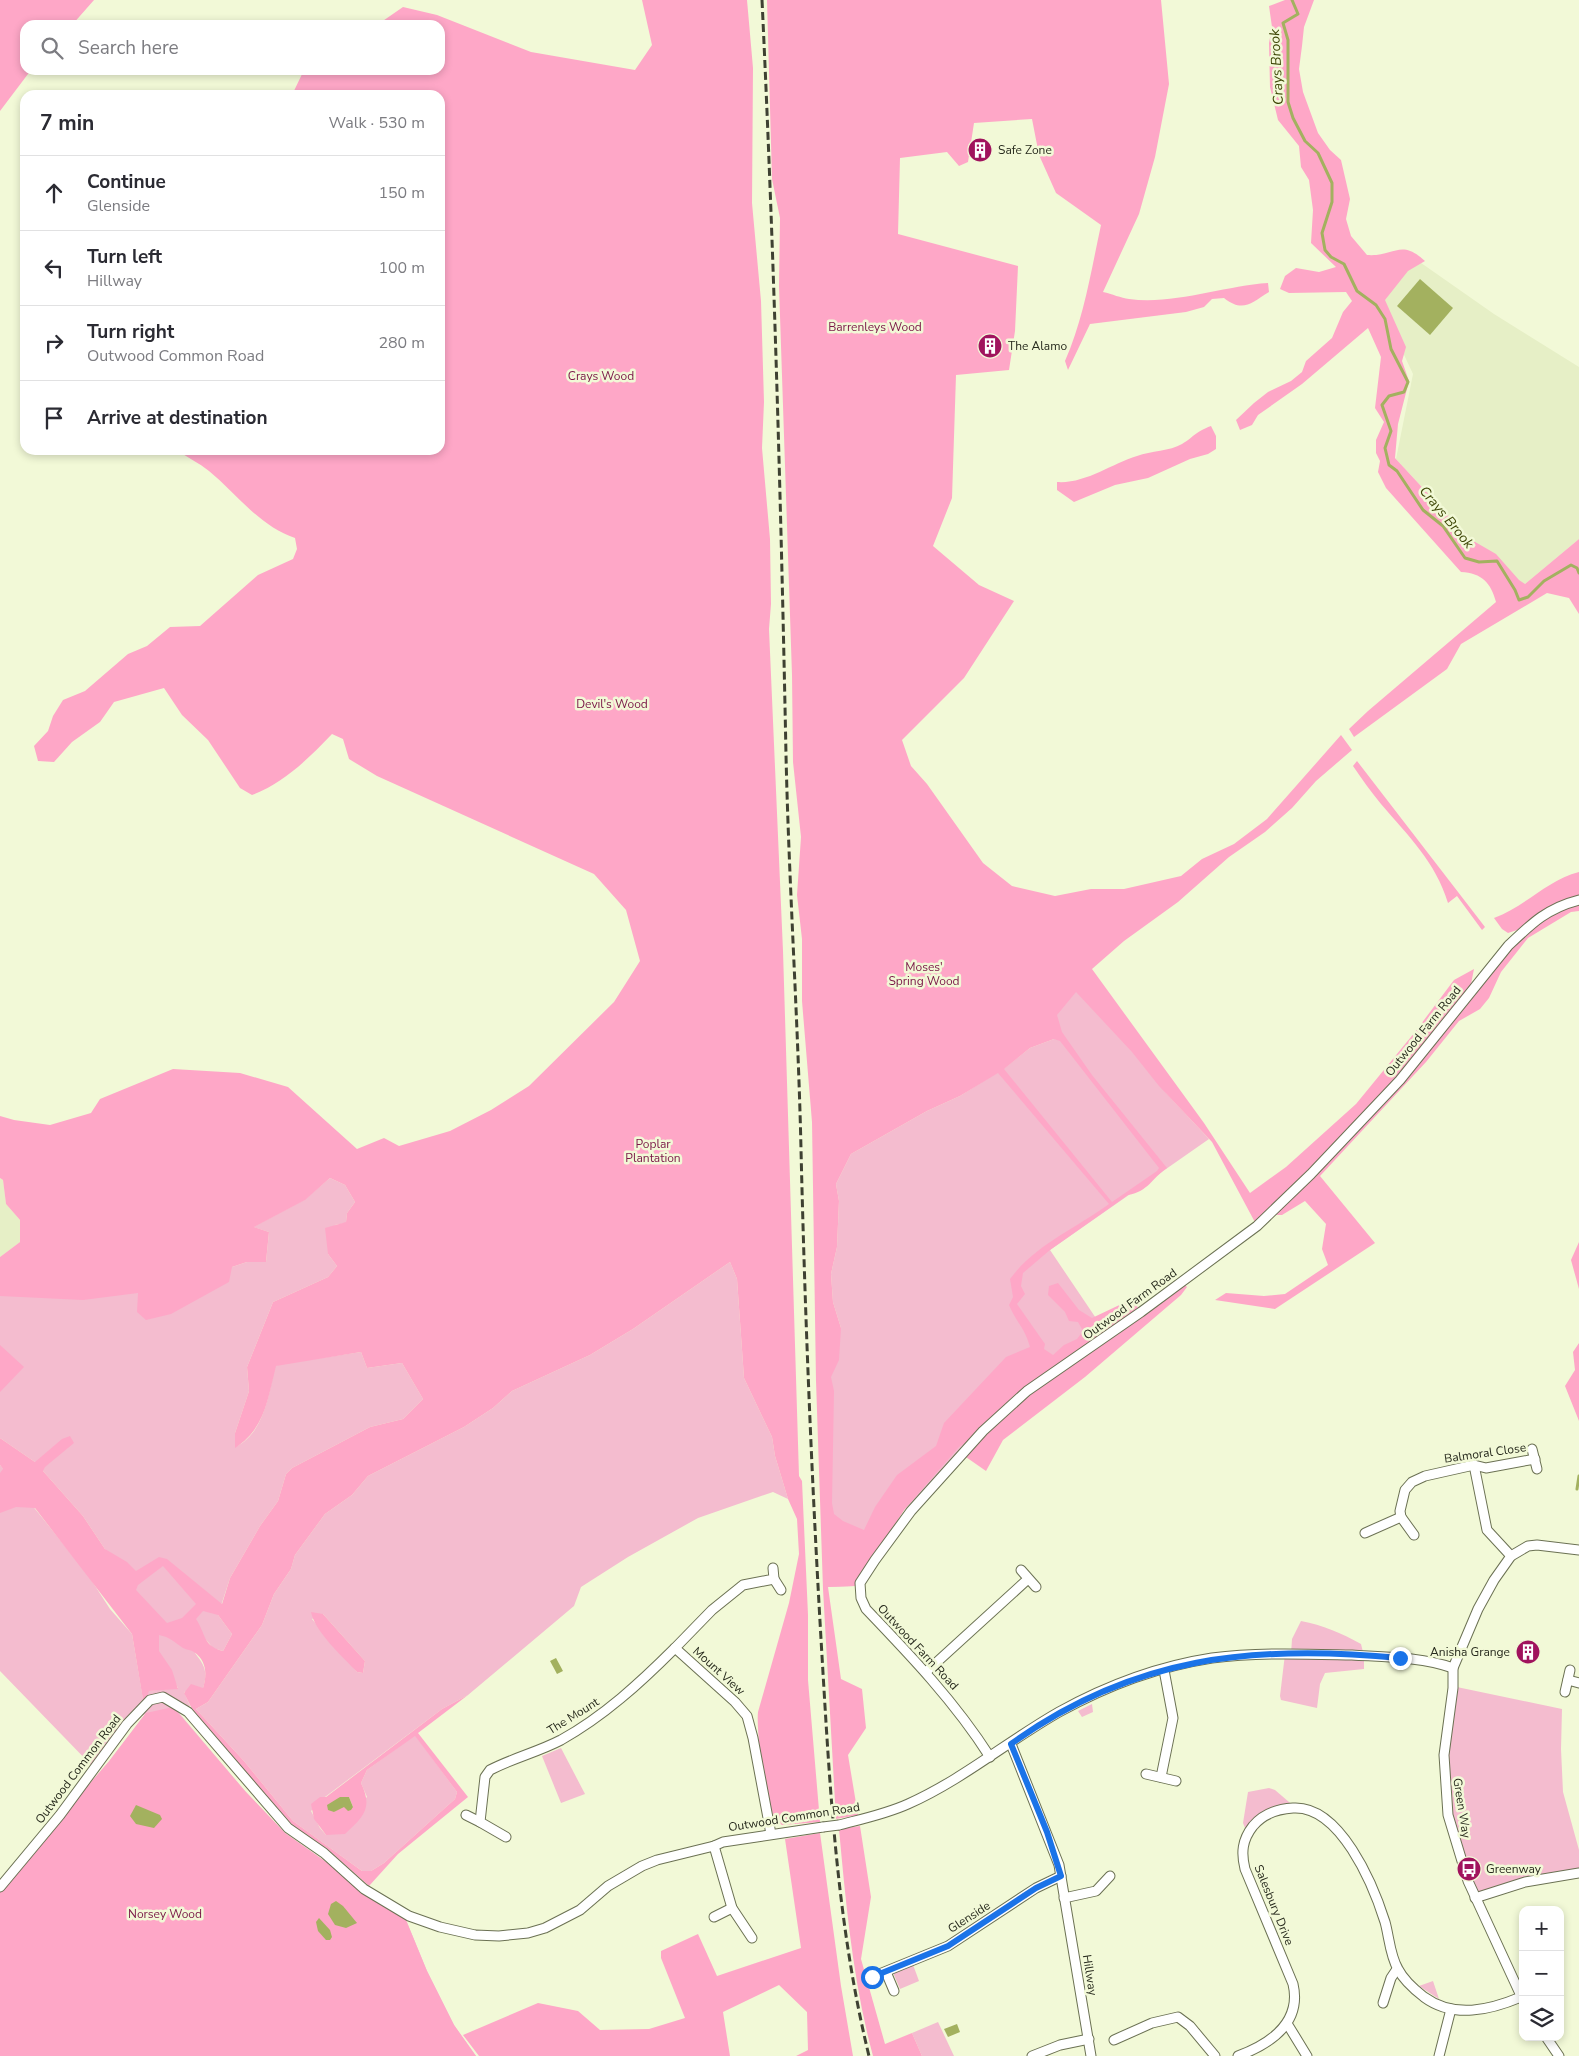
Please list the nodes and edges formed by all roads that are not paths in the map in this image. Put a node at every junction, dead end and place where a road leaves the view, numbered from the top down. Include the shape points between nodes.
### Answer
1 (1579, 900) edge
2 (1532, 1449) dead end
3 (1535, 1459) junction
4 (1474, 1465) junction
5 (1537, 1468) dead end
6 (1401, 1517) junction
7 (1366, 1533) dead end
8 (1414, 1535) dead end
9 (1579, 1550) edge
10 (1512, 1556) junction
11 (773, 1568) dead end
12 (1021, 1570) dead end
13 (1028, 1578) junction
14 (774, 1579) junction
15 (1036, 1587) dead end
16 (782, 1590) dead end
17 (675, 1648) junction
18 (1453, 1668) junction
19 (1164, 1670) junction
20 (1570, 1670) dead end
21 (926, 1672) junction
22 (1568, 1680) junction
23 (1579, 1683) edge
24 (1565, 1692) dead end
25 (1011, 1744) junction
26 (990, 1757) junction
27 (1146, 1774) dead end
28 (1160, 1777) junction
29 (1176, 1781) dead end
30 (466, 1815) dead end
31 (480, 1822) junction
32 (771, 1834) junction
33 (506, 1837) dead end
34 (714, 1846) junction
35 (1579, 1873) edge
36 (1061, 1876) junction
37 (1110, 1876) dead end
38 (0, 1887) edge
39 (1064, 1898) junction
40 (1475, 1898) junction
41 (732, 1908) junction
42 (714, 1917) dead end
43 (752, 1938) dead end
44 (1397, 1969) junction
45 (886, 1972) junction
46 (872, 1977) dead end
47 (894, 1991) dead end
48 (1521, 1996) edge
49 (1519, 1999) edge
50 (1383, 2003) dead end
51 (1451, 2009) junction
52 (1288, 2024) junction
53 (1088, 2039) junction
54 (1114, 2040) dead end
55 (1549, 2041) edge
56 (1032, 2056) edge
57 (1091, 2056) edge
58 (1215, 2056) edge
59 (1238, 2056) edge
60 (1307, 2056) edge
61 (1439, 2056) edge
62 (1559, 2056) edge

1 - 21 street, Outwood Farm Road via 1557,906 1508,946 1400,1080 1257,1226 1027,1391 983,1431 911,1511 860,1583 861,1598 866,1609
2 - 3 street
3 - 4 street, Balmoral Close via 1486,1468
3 - 5 street
4 - 6 street, Balmoral Close via 1412,1482 1400,1502
4 - 10 street via 1488,1530
6 - 7 street
6 - 8 street
9 - 10 street via 1537,1545 1528,1546
10 - 18 street via 1478,1609
11 - 14 street
12 - 13 street
13 - 15 street
13 - 21 street
14 - 16 street
14 - 17 street, Mount View via 743,1585 712,1610
17 - 31 street, The Mount via 636,1687 582,1727 490,1770 485,1778
17 - 32 street, Mount View via 747,1716
18 - 19 street via 1380,1656 1291,1654 1211,1658
18 - 40 street, Green Way via 1444,1743 1444,1781 1454,1840
19 - 25 street via 1079,1702
19 - 28 street via 1173,1718
20 - 22 street
21 - 26 street, Outwood Farm Road via 962,1714
22 - 23 street
22 - 24 street
25 - 26 street, Outwood Common Road
25 - 36 street, Hillway
26 - 32 street, Outwood Common Road, bridge via 947,1784 880,1815 839,1825
27 - 28 street
28 - 29 street
30 - 31 street
31 - 33 street
32 - 34 street, Outwood Common Road
34 - 38 street, Outwood Common Road via 642,1866 608,1886 565,1919 528,1933 475,1935 440,1927 409,1916 364,1889 324,1853 288,1828 188,1712 163,1697 150,1700 127,1724 60,1815
34 - 41 street
35 - 40 street via 1525,1882
36 - 39 street, Hillway
36 - 45 street, Glenside via 1036,1888 948,1946
37 - 39 street via 1096,1891
39 - 53 street, Hillway
40 - 48 street, Green Way
41 - 42 street
41 - 43 street
44 - 50 street via 1390,1978
44 - 51 street, Salesbury Drive via 1424,1997
44 - 52 street, Salesbury Drive via 1373,1890 1347,1843 1331,1822 1322,1814 1296,1808 1268,1814 1247,1833 1242,1859 1262,1915 1293,1984 1294,2003
45 - 46 street, Glenside
45 - 47 street
49 - 51 street, Salesbury Drive via 1479,2010
51 - 61 street
52 - 59 street via 1266,2043
52 - 60 street
53 - 56 street
53 - 57 street, Hillway
54 - 58 street via 1152,2023 1178,2017 1190,2026
55 - 62 street

